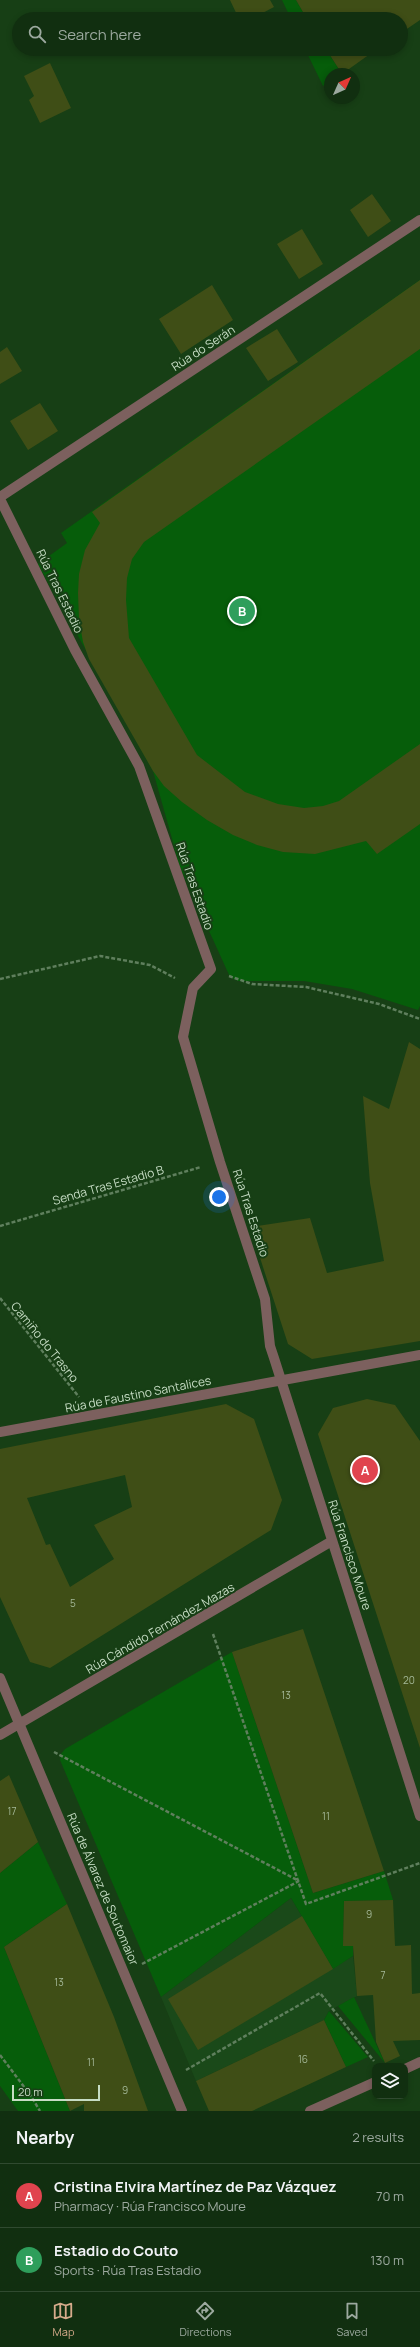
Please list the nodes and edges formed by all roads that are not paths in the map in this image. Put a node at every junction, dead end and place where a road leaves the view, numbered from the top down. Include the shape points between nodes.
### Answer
1 (420, 220) edge
2 (0, 498) edge
3 (265, 1299) joint
4 (420, 1356) edge
5 (281, 1380) junction
6 (0, 1432) edge
7 (332, 1541) junction
8 (0, 1678) edge
9 (20, 1724) junction
10 (0, 1735) edge
11 (420, 1816) edge
12 (420, 2062) edge
13 (408, 2068) edge
14 (372, 2083) edge
15 (182, 2111) edge
16 (310, 2111) edge

1 - 2 street, Rúa do Serán
2 - 3 street, Rúa Tras Estadio via 75,650 139,766 211,969 193,988 183,1037 220,1162
3 - 5 street, Rúa Francisco Moure via 270,1346
4 - 5 street, Rúa de Faustino Santalices
5 - 6 street, Rúa de Faustino Santalices
5 - 7 street, Rúa Francisco Moure
7 - 9 street, Rúa Cándido Fernández Mazas
7 - 11 street, Rúa Francisco Moure
8 - 9 street, Rúa de Álvarez de Soutomaior
9 - 10 street, Rúa Cándido Fernández Mazas
9 - 15 street, Rúa de Álvarez de Soutomaior
12 - 13 street
14 - 16 street

